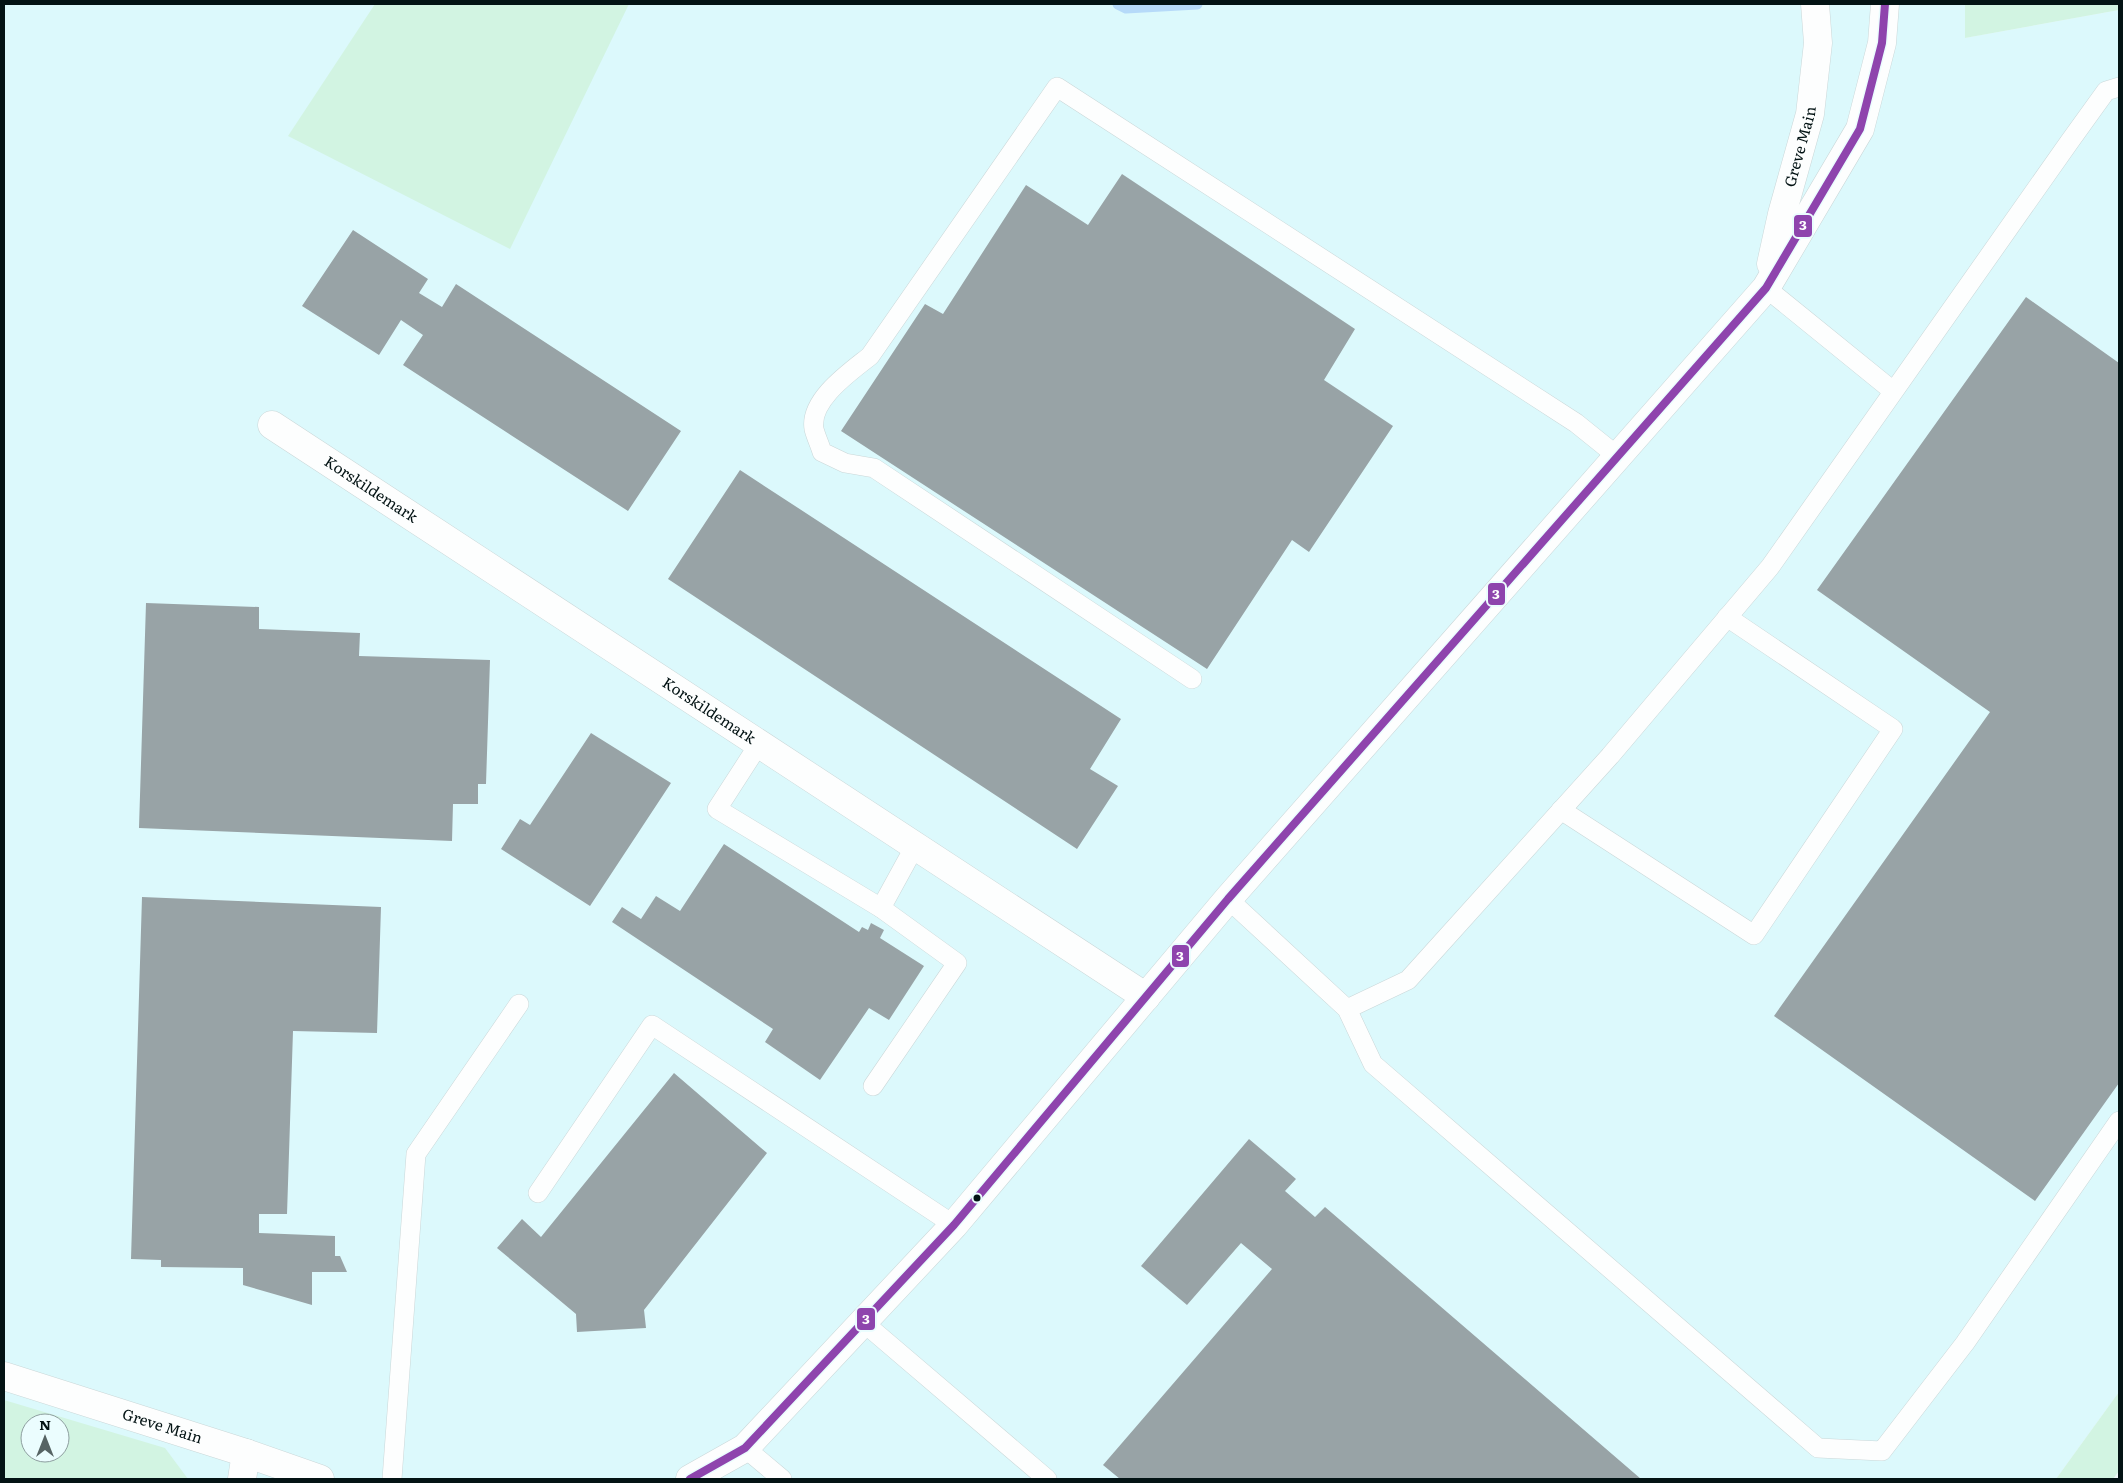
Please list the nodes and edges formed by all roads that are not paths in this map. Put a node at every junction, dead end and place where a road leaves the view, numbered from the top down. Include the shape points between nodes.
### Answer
1 (1815, 4) edge
2 (1885, 4) edge
3 (2119, 87) edge
4 (1766, 288) junction
5 (1893, 391) junction
6 (272, 425) dead end
7 (1617, 456) junction
8 (1727, 617) junction
9 (1192, 679) dead end
10 (759, 744) junction
11 (1561, 810) junction
12 (915, 846) junction
13 (1228, 899) junction
14 (881, 908) junction
15 (1146, 997) junction
16 (519, 1004) dead end
17 (1347, 1009) junction
18 (873, 1086) dead end
19 (2119, 1121) edge
20 (538, 1192) dead end
21 (954, 1225) junction
22 (863, 1322) junction
23 (4, 1376) edge
24 (745, 1448) junction
25 (244, 1466) edge
26 (320, 1479) edge
27 (392, 1479) edge
28 (690, 1479) edge
29 (782, 1479) edge
30 (1047, 1479) edge

1 - 4 street, Greve Main via 1818,43 1810,114 1782,214
2 - 4 street, Greve Main via 1882,43 1860,129
3 - 5 lane via 2106,91
4 - 5 lane
4 - 7 street, Greve Main
5 - 8 lane via 1770,567
6 - 10 street, Korskildemark
7 - 9 lane via 1576,423 1057,87 870,356 839,382 818,406 814,428 822,452 845,462 874,468
7 - 13 street, Greve Main
8 - 11 lane
8 - 11 lane via 1893,729 1754,935
10 - 12 street, Korskildemark
10 - 14 lane via 717,809
11 - 17 lane via 1408,980
12 - 14 lane
12 - 15 street, Korskildemark
13 - 15 street, Greve Main
13 - 17 lane
14 - 18 lane via 957,963
15 - 21 street, Greve Main
16 - 27 lane via 416,1154
17 - 19 lane via 1373,1064 1818,1448 1882,1451 1965,1343
20 - 21 lane via 652,1025
21 - 22 street, Greve Main
22 - 24 street, Greve Main
22 - 30 lane
23 - 25 street, Greve Main
24 - 28 street, Greve Main
24 - 29 lane
25 - 26 street, Greve Main

